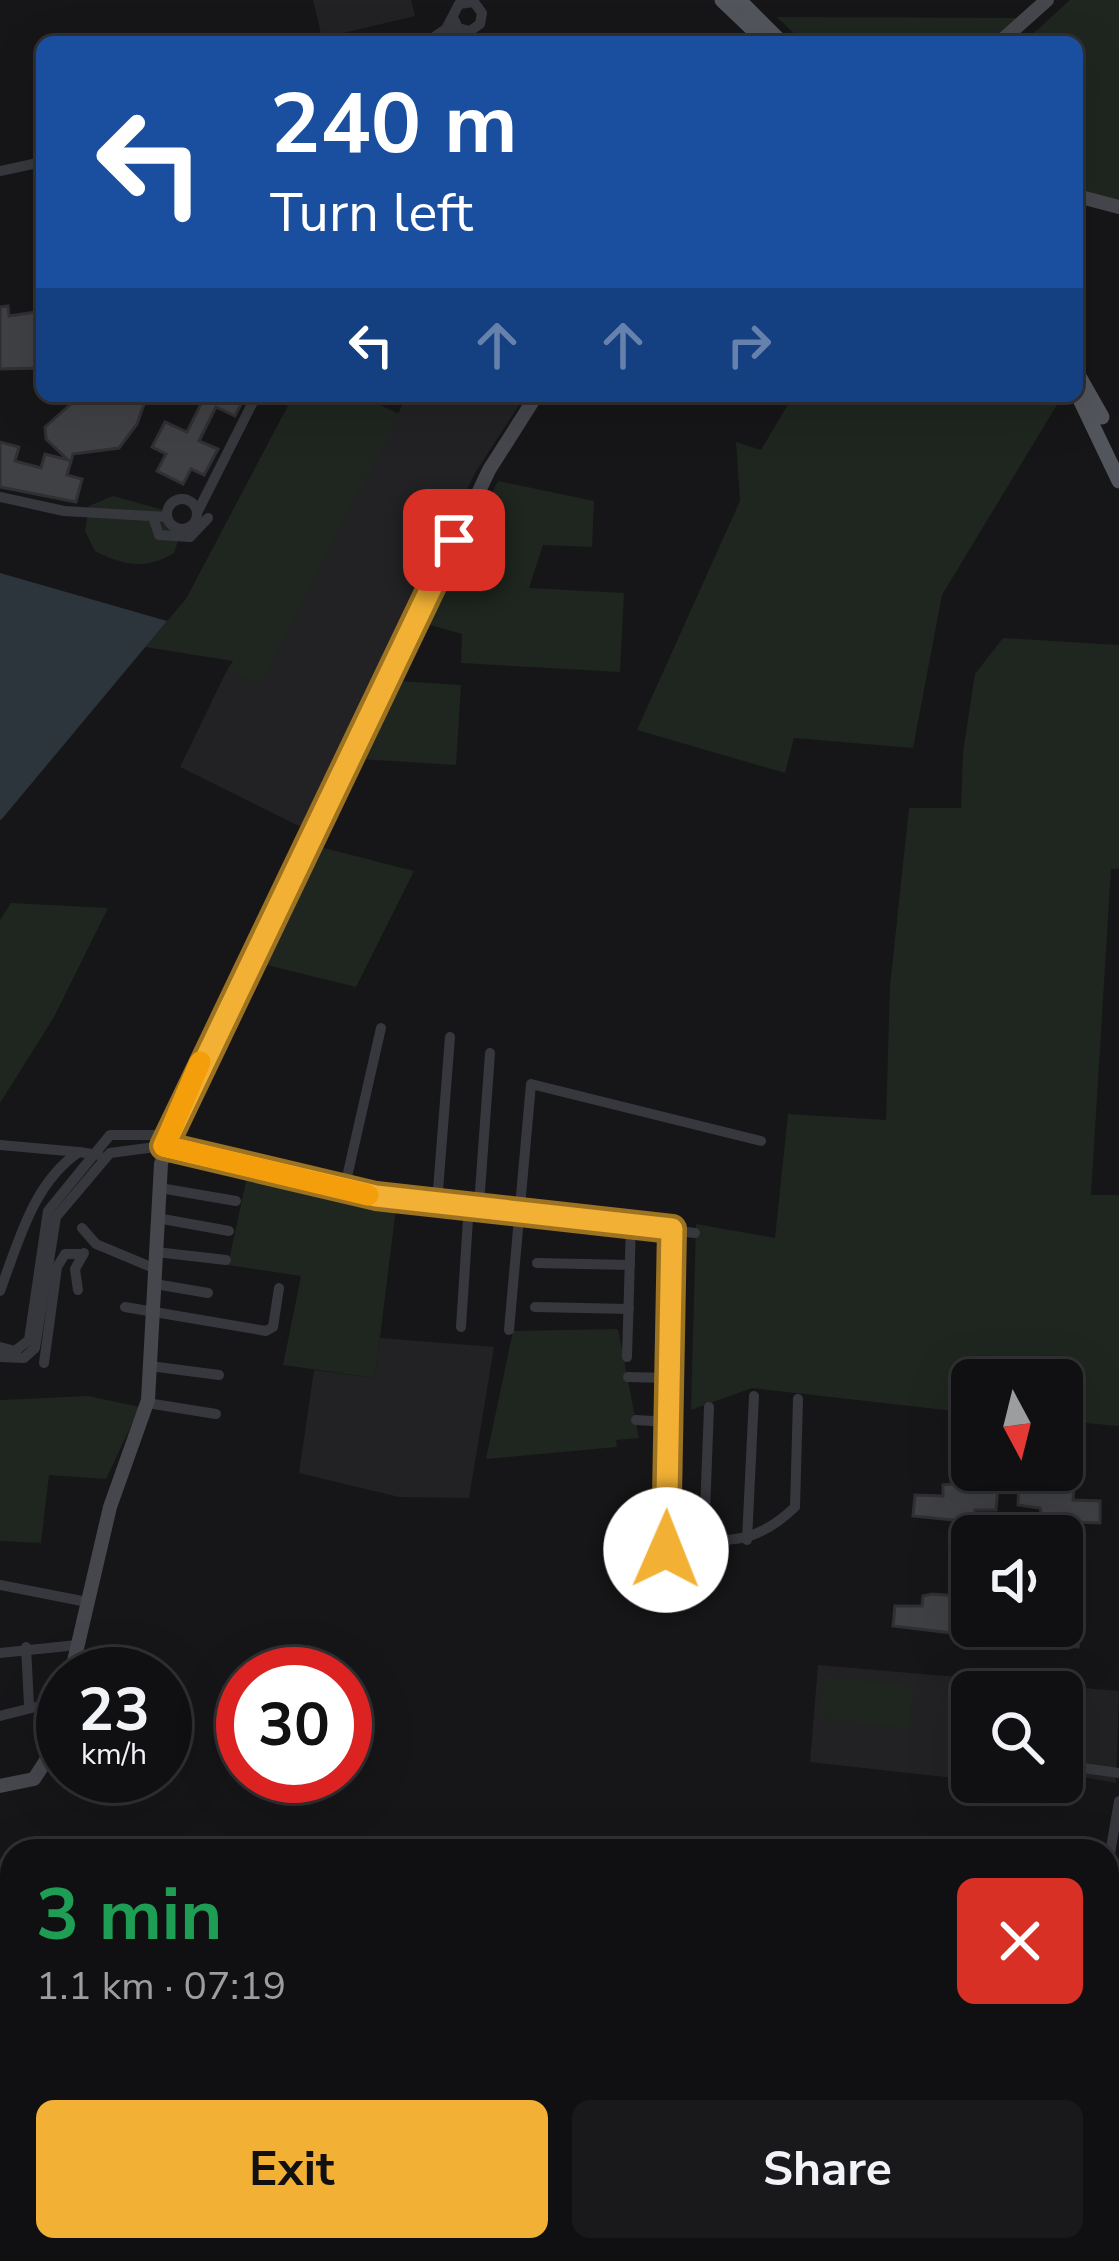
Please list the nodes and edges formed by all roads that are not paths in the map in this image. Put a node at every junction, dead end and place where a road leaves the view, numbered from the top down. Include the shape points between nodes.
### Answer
1 (722, 0) edge
2 (739, 0) edge
3 (1047, 0) edge
4 (467, 1) edge
5 (484, 4) edge
6 (456, 22) junction
7 (436, 36) edge
8 (448, 36) edge
9 (768, 36) edge
10 (770, 36) edge
11 (1007, 36) edge
12 (36, 163) edge
13 (0, 171) edge
14 (1083, 198) edge
15 (1119, 207) edge
16 (1083, 385) edge
17 (253, 402) edge
18 (532, 402) edge
19 (1081, 402) edge
20 (1119, 458) edge
21 (1119, 481) edge
22 (0, 497) edge
23 (202, 515) junction
24 (161, 519) junction
25 (381, 1028) dead end
26 (450, 1037) dead end
27 (490, 1052) dead end
28 (165, 1141) junction
29 (760, 1141) dead end
30 (0, 1145) edge
31 (79, 1152) junction
32 (100, 1155) junction
33 (160, 1188) junction
34 (344, 1190) junction
35 (236, 1201) dead end
36 (437, 1203) junction
37 (474, 1205) junction
38 (517, 1210) junction
39 (157, 1218) junction
40 (631, 1223) junction
41 (82, 1228) dead end
42 (672, 1229) junction
43 (230, 1231) dead end
44 (695, 1233) dead end
45 (96, 1244) junction
46 (156, 1252) junction
47 (83, 1254) junction
48 (226, 1260) dead end
49 (537, 1263) dead end
50 (630, 1265) junction
51 (156, 1277) junction
52 (279, 1288) dead end
53 (78, 1290) dead end
54 (0, 1291) edge
55 (208, 1293) dead end
56 (125, 1307) dead end
57 (535, 1307) dead end
58 (628, 1309) junction
59 (154, 1315) junction
60 (461, 1327) dead end
61 (509, 1330) dead end
62 (0, 1347) edge
63 (27, 1351) junction
64 (0, 1357) edge
65 (627, 1357) dead end
66 (44, 1363) dead end
67 (150, 1366) junction
68 (219, 1375) dead end
69 (628, 1377) dead end
70 (669, 1378) junction
71 (754, 1396) dead end
72 (798, 1399) dead end
73 (147, 1403) junction
74 (709, 1407) dead end
75 (216, 1414) dead end
76 (636, 1420) dead end
77 (669, 1422) junction
78 (667, 1538) junction
79 (704, 1539) junction
80 (747, 1540) junction
81 (0, 1585) edge
82 (670, 1594) dead end
83 (87, 1603) junction
84 (77, 1645) joint
85 (26, 1647) junction
86 (0, 1653) edge
87 (36, 1704) edge
88 (29, 1705) junction
89 (0, 1716) edge
90 (1083, 1768) edge
91 (1119, 1773) edge
92 (36, 1776) edge
93 (0, 1786) edge
94 (1119, 1801) edge
95 (1112, 1839) edge

1 - 9 main road
2 - 10 main road
3 - 11 main road
4 - 5 street
4 - 6 street
5 - 6 street via 470,31
6 - 7 street
6 - 8 street
12 - 13 street
14 - 15 main road
16 - 20 main road
17 - 23 street
18 - 28 main road via 489,470
19 - 21 main road
22 - 24 street
23 - 24 street via 187,529
23 - 24 street via 182,500
25 - 34 street
26 - 36 street
27 - 37 street
28 - 32 street
28 - 32 street via 110,1135
28 - 33 main road
28 - 34 street
29 - 38 street via 530,1084
30 - 31 street
31 - 32 street
31 - 54 street via 59,1166 32,1208
32 - 63 street via 48,1211
33 - 35 street
33 - 39 main road
34 - 36 street
36 - 37 street
37 - 38 street
37 - 60 street
38 - 40 street
38 - 61 street
39 - 43 street
39 - 46 main road
40 - 42 street
40 - 50 street
41 - 45 street
42 - 44 street
42 - 70 street
45 - 47 street
45 - 51 street
46 - 48 street
46 - 51 main road
47 - 53 street
47 - 66 street via 64,1254 57,1267
49 - 50 street
50 - 58 street
51 - 55 street
51 - 59 main road
52 - 59 street via 268,1331
56 - 59 street
57 - 58 street
58 - 65 street
59 - 67 main road
62 - 63 street
63 - 64 street
67 - 68 street
67 - 73 main road
69 - 70 street
70 - 77 street
71 - 80 street
72 - 80 street via 795,1507 769,1533
73 - 75 street
73 - 83 main road
74 - 79 street
76 - 77 street
77 - 78 street
78 - 79 street
78 - 82 street
79 - 80 street
81 - 83 street
83 - 84 main road
84 - 85 street
85 - 86 street
85 - 88 street
87 - 88 street
88 - 89 street
90 - 91 street
92 - 93 main road
94 - 95 street

